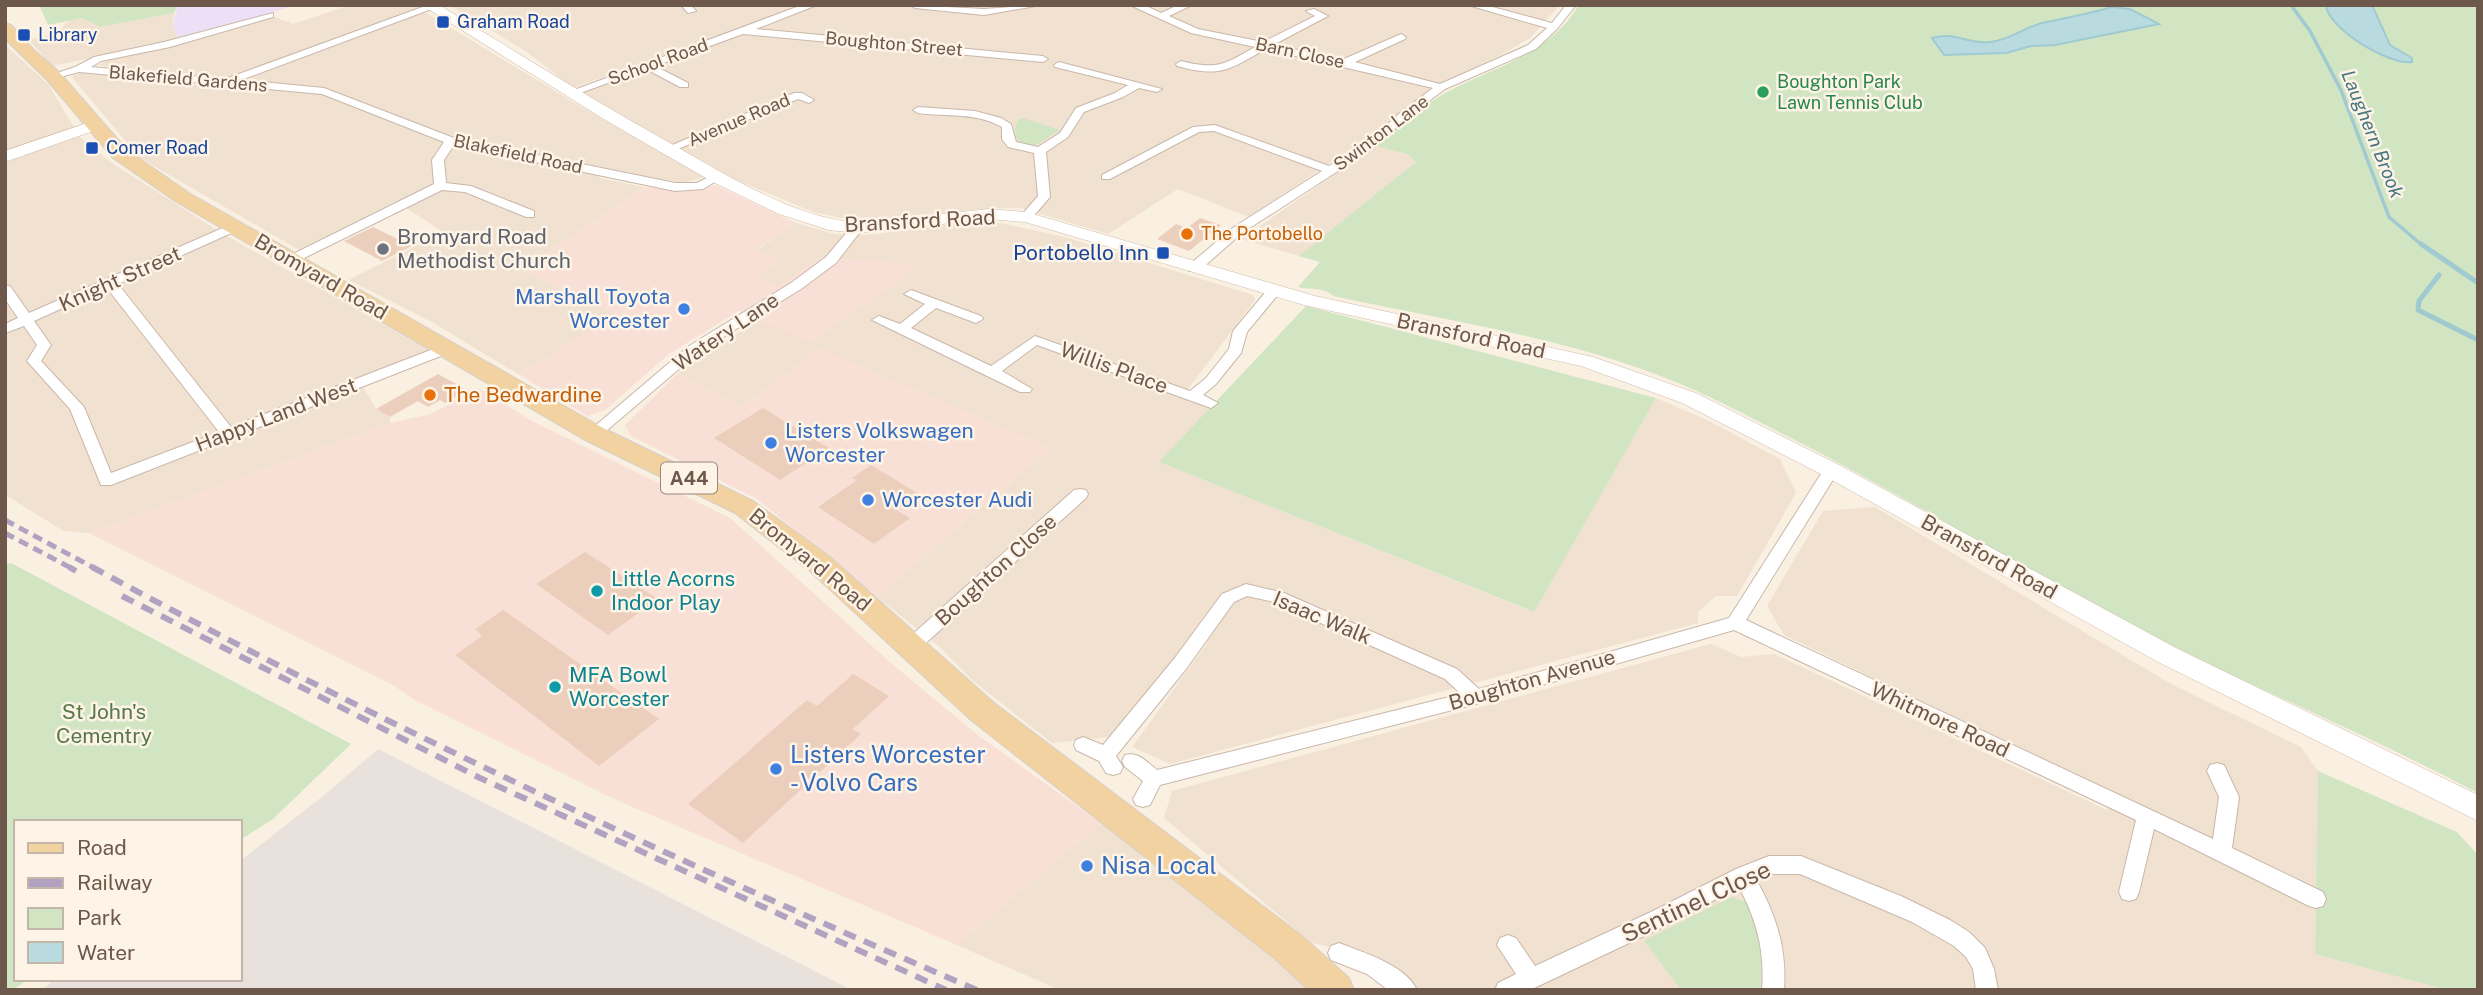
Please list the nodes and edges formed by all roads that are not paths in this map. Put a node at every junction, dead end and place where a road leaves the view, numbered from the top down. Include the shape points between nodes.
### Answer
1 (812, 5) edge
2 (915, 5) edge
3 (1037, 5) edge
4 (1135, 5) edge
5 (1187, 5) edge
6 (1473, 5) edge
7 (1571, 5) edge
8 (431, 6) edge
9 (1311, 10) dead end
10 (270, 15) dead end
11 (1161, 16) junction
12 (1554, 27) junction
13 (745, 31) junction
14 (7, 33) edge
15 (1401, 37) dead end
16 (1266, 45) junction
17 (1043, 59) dead end
18 (1345, 63) junction
19 (1181, 64) dead end
20 (648, 66) junction
21 (79, 69) junction
22 (1066, 70) dead end
23 (53, 76) junction
24 (224, 83) junction
25 (1138, 84) junction
26 (684, 85) dead end
27 (1441, 87) junction
28 (1157, 89) dead end
29 (324, 91) joint
30 (571, 93) junction
31 (809, 100) dead end
32 (918, 110) dead end
33 (93, 126) junction
34 (451, 141) junction
35 (669, 149) junction
36 (1040, 151) junction
37 (5, 157) edge
38 (1331, 171) junction
39 (717, 177) junction
40 (1106, 177) dead end
41 (440, 186) junction
42 (530, 214) dead end
43 (1026, 217) junction
44 (234, 227) junction
45 (857, 228) junction
46 (292, 260) junction
47 (1194, 268) junction
48 (111, 284) junction
49 (5, 289) edge
50 (1274, 291) junction
51 (911, 293) dead end
52 (933, 303) junction
53 (976, 318) dead end
54 (27, 320) junction
55 (879, 320) dead end
56 (902, 329) junction
57 (5, 330) edge
58 (446, 349) junction
59 (992, 372) junction
60 (1025, 389) dead end
61 (1193, 396) junction
62 (1211, 403) dead end
63 (229, 434) junction
64 (594, 434) junction
65 (1830, 470) junction
66 (1080, 494) dead end
67 (1735, 623) junction
68 (911, 646) junction
69 (1476, 697) junction
70 (1083, 745) dead end
71 (1132, 761) dead end
72 (2217, 771) dead end
73 (1154, 779) junction
74 (1143, 799) dead end
75 (2478, 809) edge
76 (2147, 816) junction
77 (2221, 852) junction
78 (1743, 875) junction
79 (2129, 892) dead end
80 (2316, 899) dead end
81 (1508, 945) dead end
82 (1325, 958) junction
83 (1531, 978) junction
84 (1336, 990) edge
85 (1406, 990) edge
86 (1506, 990) edge
87 (1773, 990) edge
88 (1987, 990) edge

1 - 13 street, School Road
2 - 3 street via 984,12
4 - 11 street, Barn Close
5 - 11 street
6 - 12 street
7 - 12 street, Swinton Lane
8 - 24 street
8 - 30 main road, Bransford Road
9 - 16 street via 1324,16
10 - 21 street via 98,59
11 - 16 street, Barn Close via 1195,31
12 - 27 street, Swinton Lane via 1532,47
13 - 17 street, Boughton Street
13 - 20 street, School Road
14 - 23 main road, Bromyard Road / A44
15 - 18 street
16 - 18 street, Barn Close
16 - 19 street via 1223,69
18 - 27 street, Barn Close
20 - 26 street
20 - 30 street, School Road
21 - 23 street, Blakefield Gardens
21 - 24 street, Blakefield Gardens
22 - 25 street
23 - 33 main road, Bromyard Road / A44
24 - 29 street, Blakefield Gardens
25 - 28 street
25 - 36 street via 1080,110 1064,135
27 - 38 street, Swinton Lane via 1371,145
29 - 34 street, Blakefield Road
30 - 35 main road, Bransford Road
31 - 35 street, Avenue Road via 798,95
32 - 36 street via 930,117 985,114 1007,125 1012,145
33 - 37 main road
33 - 44 main road, Bromyard Road / A44 via 138,168
34 - 39 street, Blakefield Road via 676,187 699,186
34 - 41 street via 438,156
35 - 39 main road, Bransford Road
36 - 43 street via 1044,197
38 - 40 street via 1207,128
38 - 47 street, Swinton Lane via 1238,230
39 - 45 main road, Bransford Road via 785,210
41 - 42 street via 467,189
41 - 46 street
43 - 45 main road, Bransford Road via 989,214
43 - 47 main road, Bransford Road
44 - 46 main road, Bromyard Road / A44
44 - 48 street, Knight Street
45 - 64 street, Watery Lane via 831,260 694,349
46 - 58 main road, Bromyard Road / A44
47 - 50 main road, Bransford Road
48 - 54 street, Knight Street
48 - 63 street
49 - 54 street
50 - 61 street, Willis Place via 1240,331 1236,350
50 - 65 main road, Bransford Road via 1586,361 1689,398
51 - 52 street
52 - 53 street
52 - 56 street
54 - 57 street, Knight Street
54 - 63 street, Happy Land West via 44,345 34,360 36,365 77,407 106,481
55 - 56 street
56 - 59 street
58 - 63 street, Happy Land West
58 - 64 main road, Bromyard Road / A44
59 - 60 street
59 - 61 street, Willis Place via 1035,340
61 - 62 street, Willis Place
64 - 68 main road, Bromyard Road / A44 via 744,507 820,564
65 - 67 street
65 - 75 main road, Bransford Road via 2167,655
66 - 68 street, Boughton Close
67 - 69 street, Boughton Avenue
67 - 76 street, Whitmore Road
68 - 82 main road, Bromyard Road / A44 via 982,711
69 - 70 street, Isaac Walk via 1451,674 1278,597 1246,590 1228,598 1109,761
69 - 73 street, Boughton Avenue
71 - 73 street
72 - 77 street via 2229,797
73 - 74 street
76 - 77 street, Whitmore Road
76 - 79 street
77 - 80 street, Whitmore Road
78 - 83 street, Sentinel Close
78 - 87 street via 1765,915 1776,965
78 - 88 street, Sentinel Close via 1769,864 1801,865 1947,928 1983,962
81 - 83 street
82 - 84 main road, Bromyard Road / A44
82 - 85 street via 1375,967
83 - 86 street, Sentinel Close

